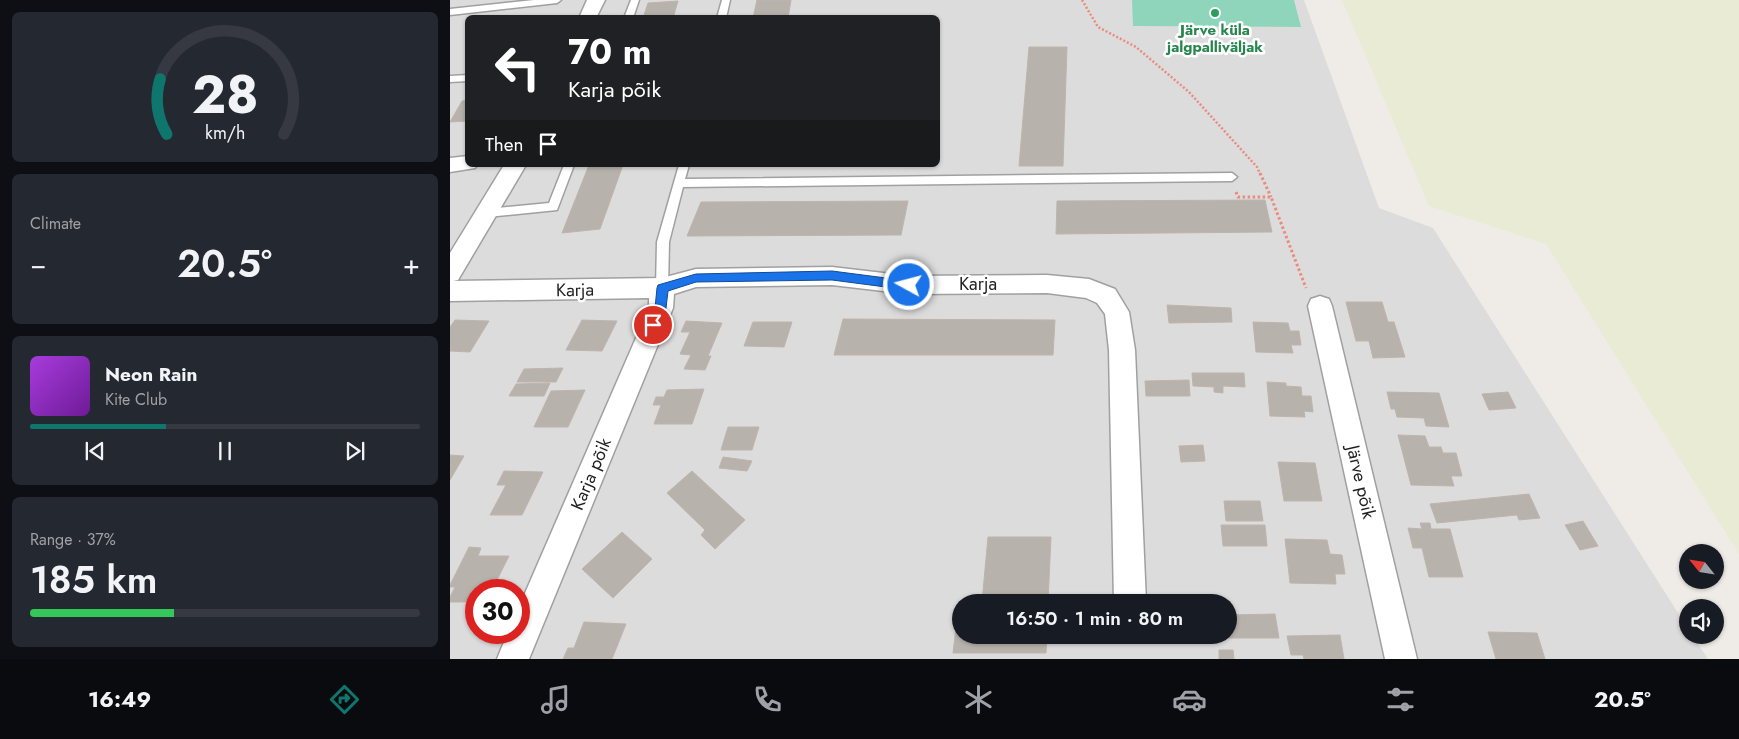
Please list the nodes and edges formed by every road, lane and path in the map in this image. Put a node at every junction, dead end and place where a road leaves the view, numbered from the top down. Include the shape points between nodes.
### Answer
1 (556, 0) edge
2 (596, 0) edge
3 (635, 0) edge
4 (726, 0) edge
5 (1082, 0) edge
6 (474, 4) edge
7 (450, 12) edge
8 (588, 15) edge
9 (629, 15) edge
10 (722, 15) edge
11 (450, 21) edge
12 (465, 78) edge
13 (450, 79) edge
14 (465, 163) edge
15 (450, 165) edge
16 (514, 167) edge
17 (568, 167) edge
18 (683, 167) edge
19 (1232, 177) joint
20 (679, 183) junction
21 (1271, 197) junction
22 (487, 213) junction
23 (450, 273) edge
24 (662, 288) junction
25 (450, 291) edge
26 (1320, 306) joint
27 (1130, 594) edge
28 (513, 659) edge
29 (1401, 659) edge

1 - 6 lane
2 - 8 street
3 - 9 lane
4 - 10 lane
5 - 21 path via 1098,27 1136,47 1189,92 1257,167
6 - 7 lane
6 - 11 lane
12 - 13 lane
14 - 15 street
16 - 22 street
17 - 22 lane via 552,207
18 - 20 lane
19 - 20 lane
19 - 21 path via 1238,197
20 - 24 lane via 663,242
21 - 26 path via 1307,291
22 - 23 street
24 - 25 street, Karja
24 - 27 street, Karja via 696,278 832,276 909,285 1047,284 1089,289 1106,296 1117,312 1122,350
24 - 28 street, Karja põik via 661,308
26 - 29 street, Järve põik

